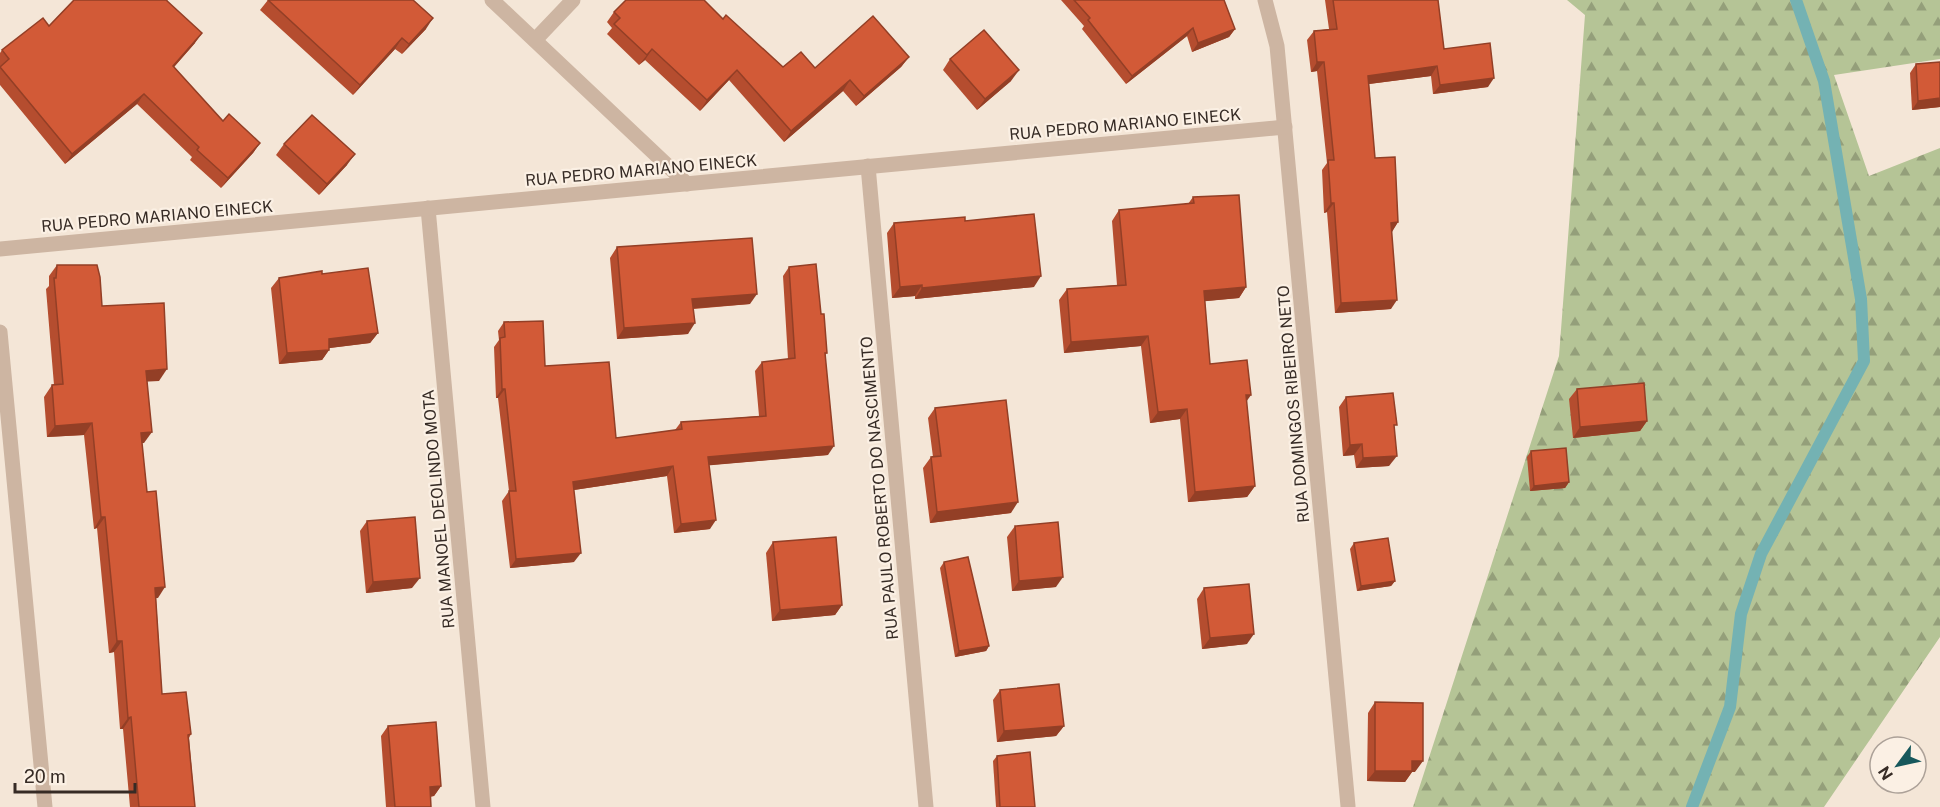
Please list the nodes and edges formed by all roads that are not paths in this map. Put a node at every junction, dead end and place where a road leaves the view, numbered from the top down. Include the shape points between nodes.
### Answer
1 (492, 0) edge
2 (573, 0) edge
3 (1265, 0) edge
4 (535, 40) junction
5 (1285, 127) junction
6 (868, 166) junction
7 (687, 184) junction
8 (428, 208) junction
9 (0, 249) edge
10 (0, 332) edge
11 (1348, 806) edge
12 (45, 807) edge
13 (483, 807) edge
14 (926, 807) edge

1 - 4 street
2 - 4 street
3 - 5 street, RUA DOMINGOS RIBEIRO NETO via 1277,46
4 - 7 street
5 - 6 street, RUA PEDRO MARIANO EINECK
5 - 11 street, RUA DOMINGOS RIBEIRO NETO
6 - 7 street, RUA PEDRO MARIANO EINECK
6 - 14 street, RUA PAULO ROBERTO DO NASCIMENTO
7 - 8 street, RUA PEDRO MARIANO EINECK
8 - 9 street, RUA PEDRO MARIANO EINECK
8 - 13 street, RUA MANOEL DEOLINDO MOTA
10 - 12 street

